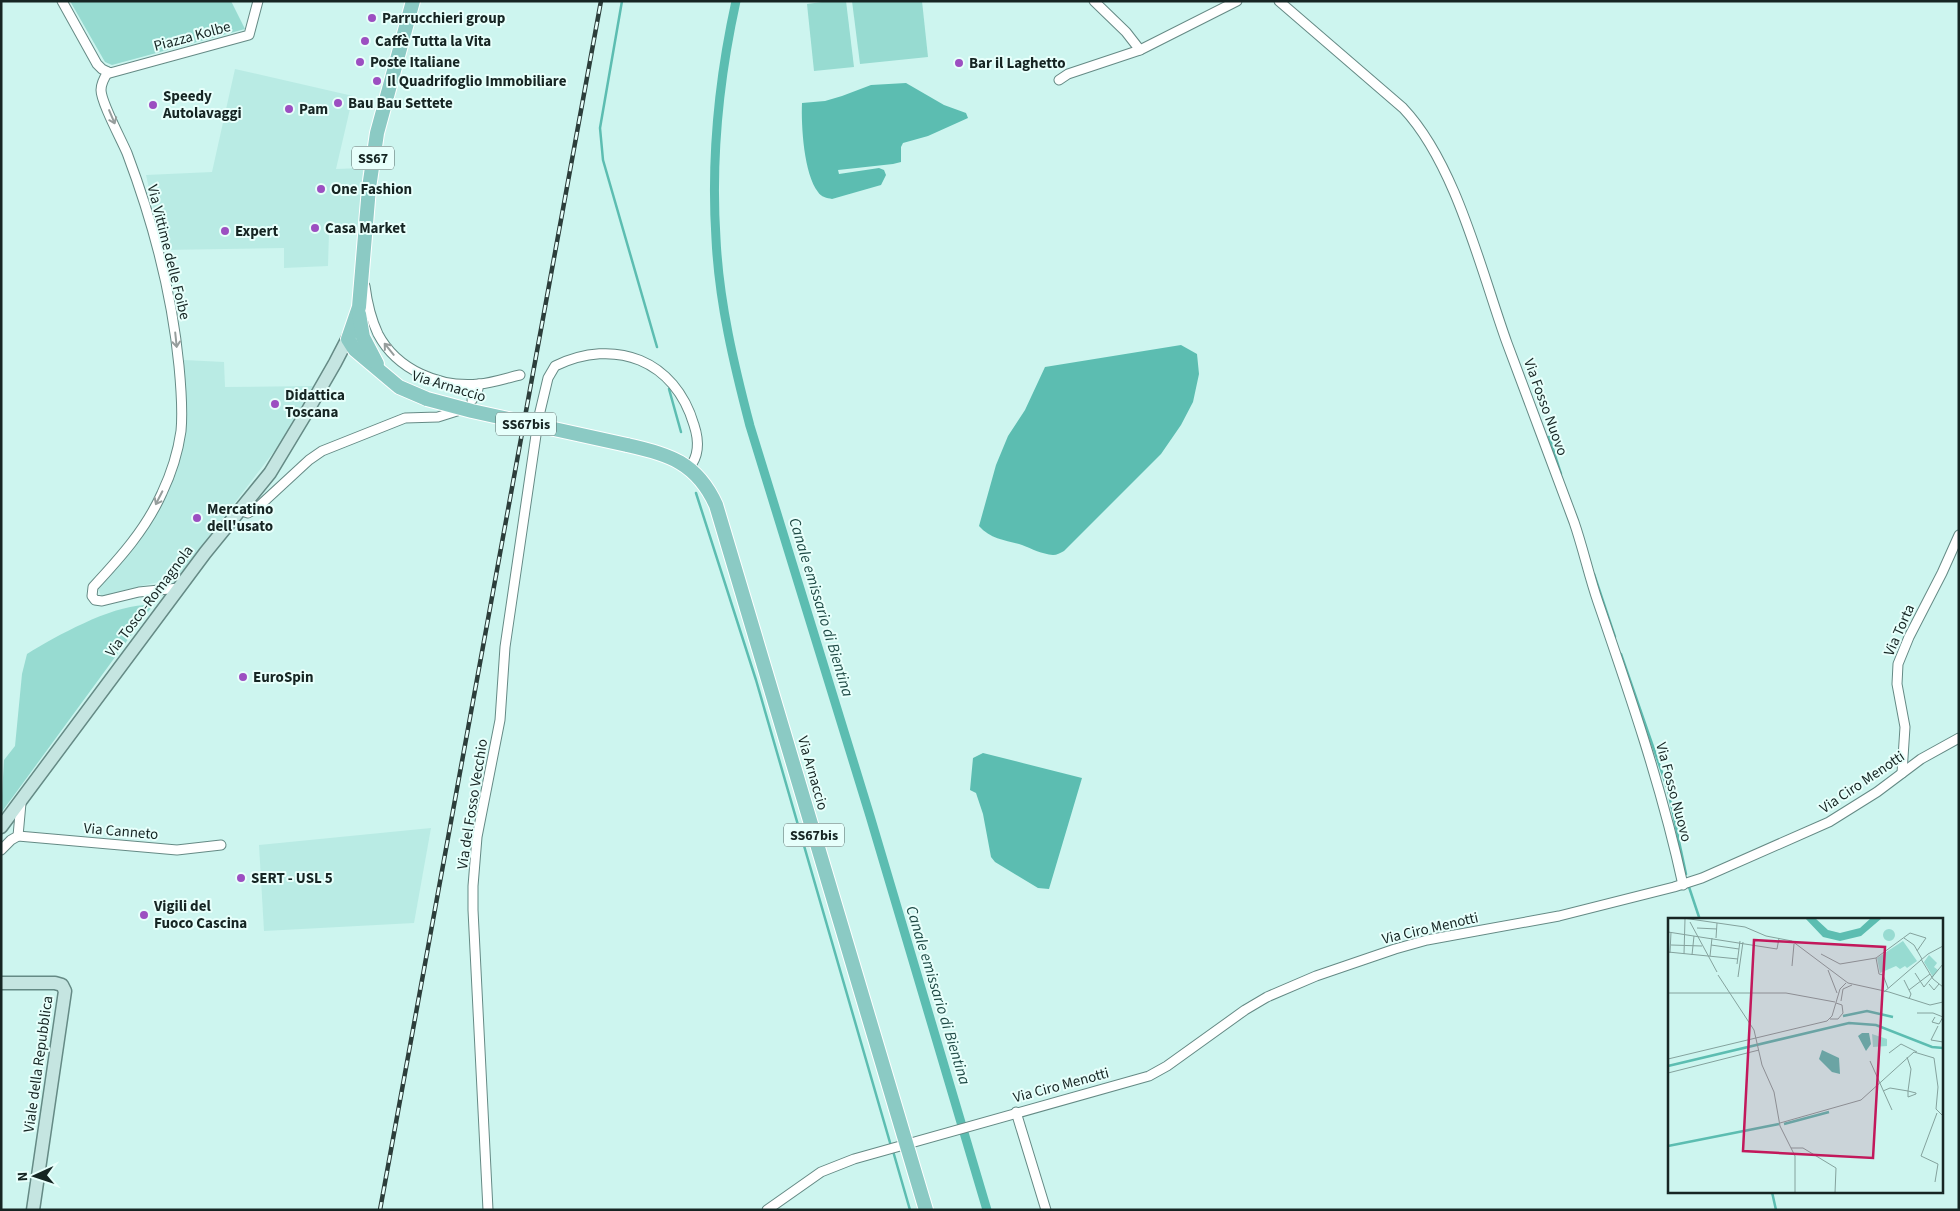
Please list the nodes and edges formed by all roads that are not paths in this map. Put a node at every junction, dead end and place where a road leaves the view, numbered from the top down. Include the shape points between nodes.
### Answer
1 (62, 1) edge
2 (258, 1) edge
3 (413, 1) edge
4 (1094, 1) edge
5 (1237, 1) edge
6 (1278, 1) edge
7 (1140, 50) junction
8 (108, 72) junction
9 (1059, 80) dead end
10 (363, 274) junction
11 (359, 308) junction
12 (349, 336) junction
13 (368, 355) junction
14 (336, 363) junction
15 (520, 375) dead end
16 (480, 384) junction
17 (472, 400) dead end
18 (457, 411) dead end
19 (538, 420) dead end
20 (536, 435) dead end
21 (690, 468) junction
22 (239, 510) junction
23 (1959, 535) edge
24 (178, 588) junction
25 (1959, 738) edge
26 (1902, 773) junction
27 (21, 800) junction
28 (1, 827) edge
29 (18, 836) junction
30 (221, 845) dead end
31 (1, 850) edge
32 (1683, 885) junction
33 (1, 984) edge
34 (1016, 1112) junction
35 (896, 1146) junction
36 (33, 1210) edge
37 (488, 1210) edge
38 (767, 1210) edge
39 (926, 1210) edge
40 (1046, 1210) edge

1 - 8 street via 97,64
2 - 8 street, Piazza Kolbe via 249,35
3 - 10 main road, Via Tosco-Romagnola / SS67 via 375,141
4 - 7 street
5 - 7 street
6 - 32 street, Via Fosso Nuovo via 1403,108 1429,141 1442,167 1471,238 1574,524 1650,756
7 - 9 street via 1068,74
8 -> 24 street, Via Vittime delle Foibe via 102,81 101,92 145,204 176,334 182,407 181,431 162,493 138,535 93,587 93,598 102,601
10 - 11 main road, Via Tosco-Romagnola / SS67
16 -> 10 street, Via Arnaccio via 461,385 432,379 394,356 374,325
11 - 12 main road, Via Tosco-Romagnola / SS67
11 - 13 main road, Via Arnaccio / SS67bis
12 - 13 main road, Via Arnaccio / SS67bis via 350,345
12 - 14 main road, Via Tosco-Romagnola / SS67
13 - 14 main road
13 - 21 main road, Via Arnaccio / SS67bis, bridge via 405,391 427,399 666,455
14 - 22 main road, Via Tosco-Romagnola / SS67 via 278,462
15 - 16 street, Via Arnaccio
16 - 17 street, Via Arnaccio
18 - 22 street, Via Arnaccio via 438,417 405,418 330,447 314,456 257,508 248,513
19 - 21 street via 550,371 555,366 596,354 622,354 663,374 680,392 695,428 698,453
20 - 37 street, Via del Fosso Vecchio via 505,647 500,720 477,837 474,871 473,910
21 - 35 main road, Via Arnaccio / SS67bis via 709,491 721,518
22 - 24 main road, Via Tosco-Romagnola / SS67
23 - 26 street, Via Torta via 1898,664 1897,684 1905,727
24 - 27 main road, Via Tosco-Romagnola
25 - 26 street, Via Ciro Menotti
26 - 32 street, Via Ciro Menotti via 1862,802 1816,828
27 - 28 main road, Via Tosco-Romagnola
27 - 29 street
29 - 30 street, Via Canneto via 177,850
29 - 31 street
32 - 34 street, Via Ciro Menotti via 1559,916 1427,940 1360,961 1267,997 1157,1072
33 - 36 main road, Viale della Repubblica via 55,983 65,991
34 - 35 street, Via Ciro Menotti
34 - 40 street
35 - 38 street, Via Ciro Menotti via 821,1172
35 - 39 main road, Via Arnaccio / SS67bis

